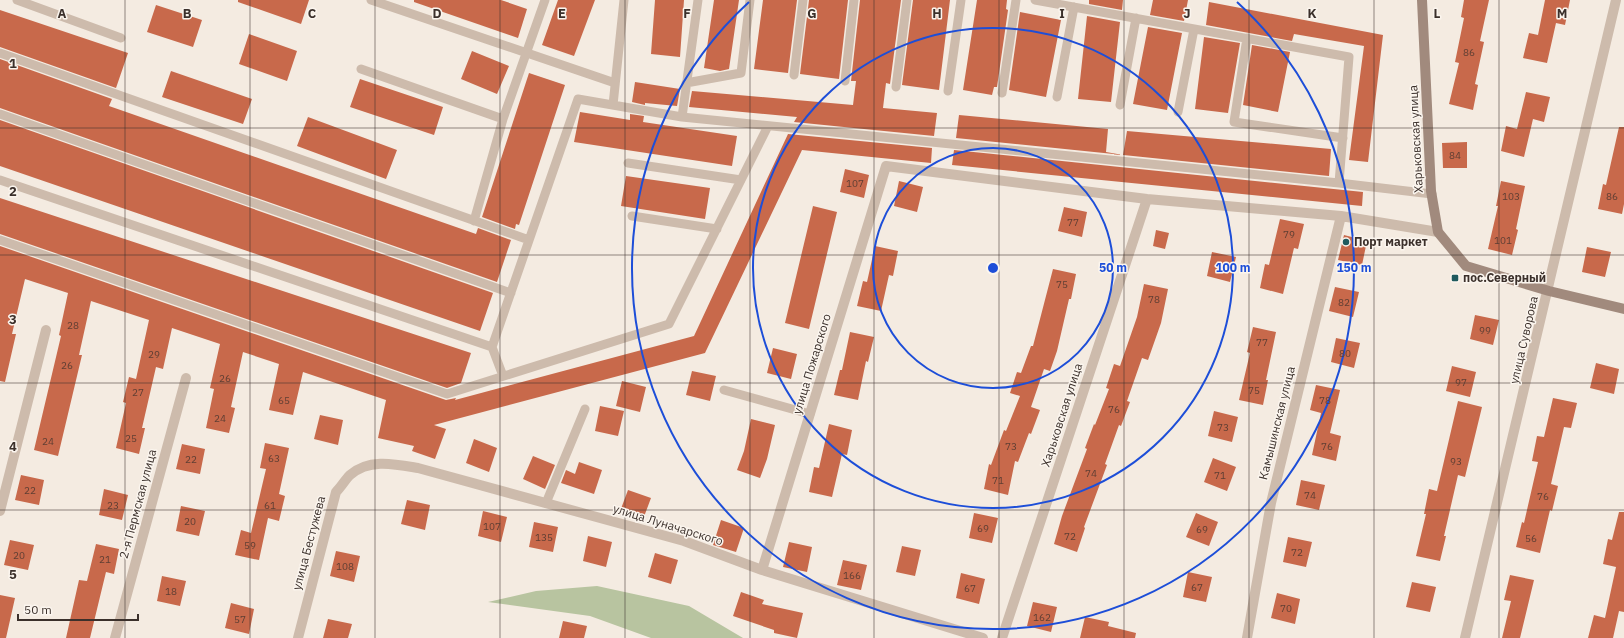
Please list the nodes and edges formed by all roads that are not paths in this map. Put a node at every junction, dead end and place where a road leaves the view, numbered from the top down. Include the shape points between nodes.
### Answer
1 (17, 0) edge
2 (370, 0) edge
3 (545, 0) edge
4 (624, 0) edge
5 (698, 0) edge
6 (750, 0) edge
7 (803, 0) edge
8 (854, 0) edge
9 (907, 0) edge
10 (961, 0) edge
11 (1016, 0) edge
12 (1035, 0) edge
13 (1422, 0) edge
14 (1616, 0) edge
15 (1074, 7) junction
16 (1136, 18) junction
17 (1194, 29) junction
18 (121, 38) dead end
19 (1247, 38) junction
20 (0, 53) edge
21 (526, 53) junction
22 (361, 69) dead end
23 (794, 74) dead end
24 (845, 81) dead end
25 (686, 83) junction
26 (615, 84) junction
27 (896, 87) dead end
28 (948, 91) dead end
29 (1002, 93) dead end
30 (1057, 97) dead end
31 (613, 105) junction
32 (1120, 105) dead end
33 (1178, 112) dead end
34 (0, 114) edge
35 (682, 117) junction
36 (503, 119) junction
37 (768, 126) junction
38 (1343, 138) junction
39 (628, 164) dead end
40 (0, 180) edge
41 (741, 180) junction
42 (1340, 184) junction
43 (1432, 194) junction
44 (1147, 199) junction
45 (632, 216) dead end
46 (1341, 216) junction
47 (474, 221) junction
48 (716, 229) junction
49 (1438, 232) junction
50 (0, 240) edge
51 (529, 240) junction
52 (1549, 291) junction
53 (511, 292) junction
54 (1624, 309) edge
55 (46, 330) dead end
56 (492, 347) junction
57 (503, 376) junction
58 (186, 378) dead end
59 (724, 390) dead end
60 (585, 409) dead end
61 (810, 414) junction
62 (364, 467) joint
63 (546, 503) junction
64 (0, 511) edge
65 (762, 570) junction
66 (115, 638) edge
67 (298, 638) edge
68 (983, 638) edge
69 (1002, 638) edge
70 (1247, 638) edge
71 (1465, 638) edge

1 - 18 lane
2 - 21 lane
3 - 21 lane
4 - 26 lane
5 - 25 lane
6 - 25 lane via 742,73
7 - 23 lane
8 - 24 lane
9 - 27 lane
10 - 28 lane
11 - 29 lane
12 - 15 lane
13 - 43 street, Харьковская улица
14 - 52 street, улица Суворова
15 - 16 lane
15 - 30 lane
16 - 17 lane
16 - 32 lane
17 - 19 lane
17 - 33 lane
19 - 38 lane via 1349,57
19 - 38 lane via 1234,122
20 - 47 lane
21 - 26 lane
21 - 36 lane
22 - 36 lane
25 - 35 lane
26 - 31 lane
31 - 35 lane
31 - 51 lane via 578,99
34 - 53 lane
35 - 37 lane
36 - 47 lane
37 - 41 lane
37 - 42 lane
38 - 42 lane
39 - 41 lane
40 - 56 lane
41 - 48 lane
42 - 43 lane
43 - 49 street, Харьковская улица
44 - 46 street
44 - 61 street, улица Пожарского via 886,166
44 - 69 street, Харьковская улица
45 - 48 lane
46 - 49 street
46 - 70 street, Камышинская улица via 1271,503
47 - 51 lane
48 - 57 lane via 669,324
49 - 52 street via 1466,266
50 - 57 lane via 447,394
51 - 53 lane
52 - 54 street
52 - 71 street, улица Суворова
53 - 56 lane
55 - 64 street
56 - 57 lane
58 - 66 street, 2-я Пермская улица
59 - 61 lane
60 - 63 lane
61 - 65 street, улица Пожарского
62 - 63 street, улица Луначарского via 384,463 418,468
62 - 67 street, улица Бестужева via 350,474 336,492
63 - 65 street, улица Луначарского via 684,541
65 - 68 street, улица Луначарского

